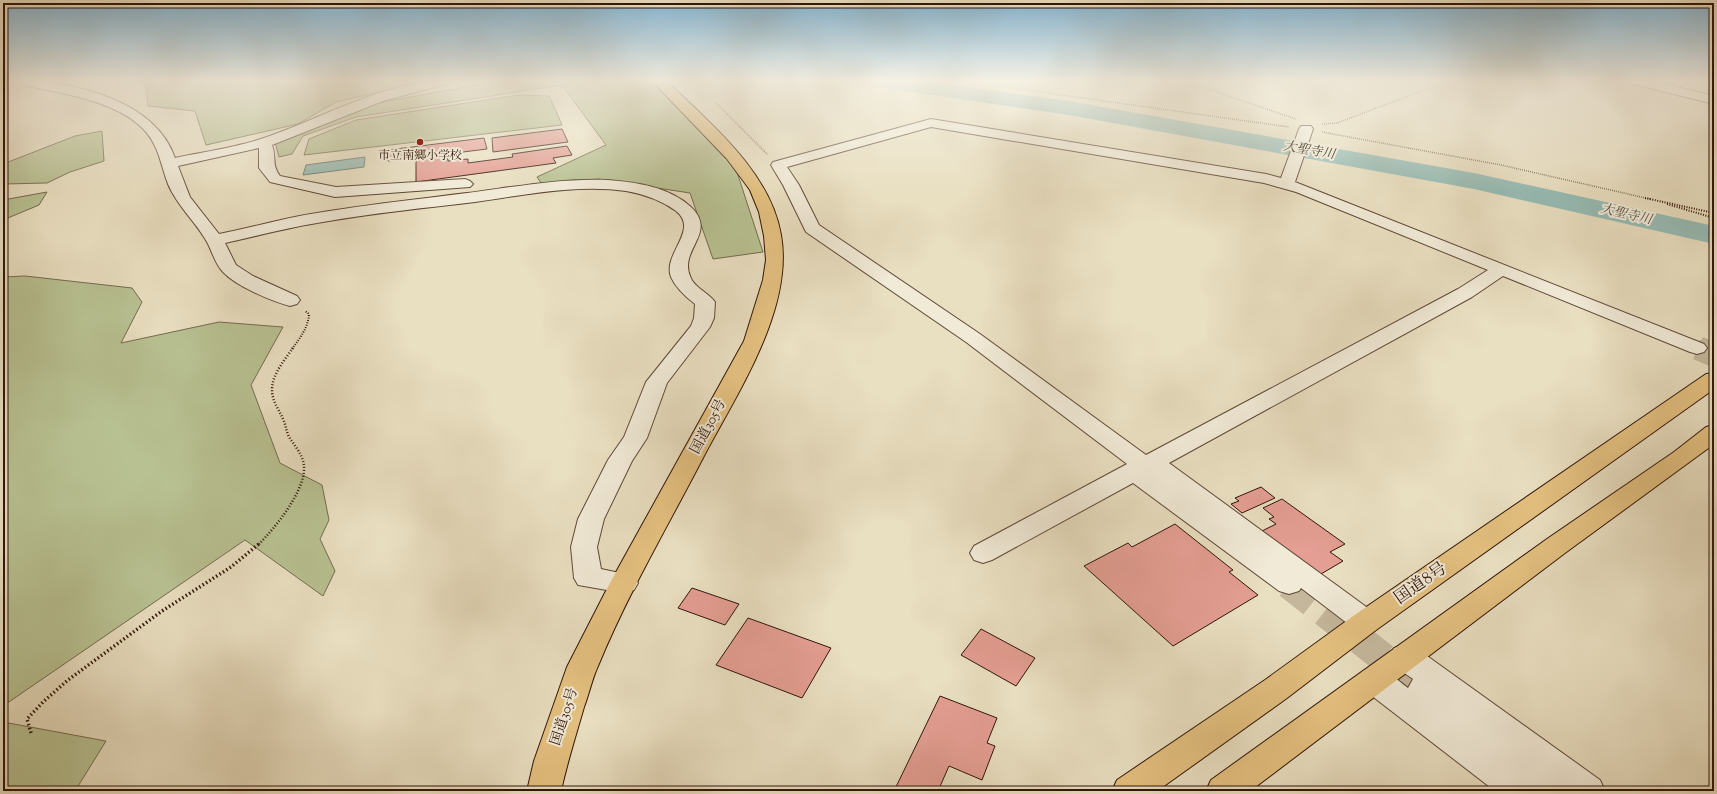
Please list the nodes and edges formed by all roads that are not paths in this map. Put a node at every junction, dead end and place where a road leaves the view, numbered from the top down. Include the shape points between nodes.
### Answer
1 (138, 118) edge
2 (327, 118) edge
3 (696, 118) edge
4 (1307, 124) road end
5 (264, 143) junction
6 (171, 163) junction
7 (1288, 180) junction
8 (522, 189) junction
9 (215, 240) junction
10 (1502, 270) junction
11 (290, 300) road end
12 (1697, 348) tunnel mouth
13 (1714, 380) edge
14 (1714, 432) edge
15 (1143, 466) junction
16 (983, 553) dead end
17 (624, 584) junction
18 (1289, 584) tunnel mouth
19 (1366, 622) junction
20 (1405, 657) junction
21 (1374, 680) junction
22 (1423, 689) tunnel mouth
23 (544, 791) edge
24 (1129, 791) edge
25 (1223, 791) edge
26 (1521, 791) edge
27 (1555, 791) edge
28 (1588, 791) edge

1 - 6 street via 151,129
2 - 5 street
3 - 17 highway, 国道305号 via 752,181 761,198 771,229 774,271 754,341
4 - 7 street
5 - 6 street
5 - 8 street via 267,168 274,179 294,184 315,185 335,192 515,179
6 - 9 street via 176,184 183,198
7 - 10 street
7 - 15 street via 938,123 778,165 792,185 812,228 973,338
8 - 9 street via 322,218
8 - 17 street via 588,184 643,190 668,198 689,215 693,224 692,236 678,262 686,287 705,302 704,318 691,340 656,382 635,438 620,460 591,519 584,547 588,578
9 - 11 street via 229,268 246,280
10 - 12 street
10 - 15 street
13 - 19 highway, 国道8号
14 - 20 highway
15 - 16 street
15 - 18 street
15 - 19 street
17 - 23 highway, 国道305号 via 582,667 551,761
19 - 24 highway, 国道8号 via 1276,689
20 - 21 highway
20 - 28 street
21 - 25 highway
21 - 26 street
22 - 27 street

